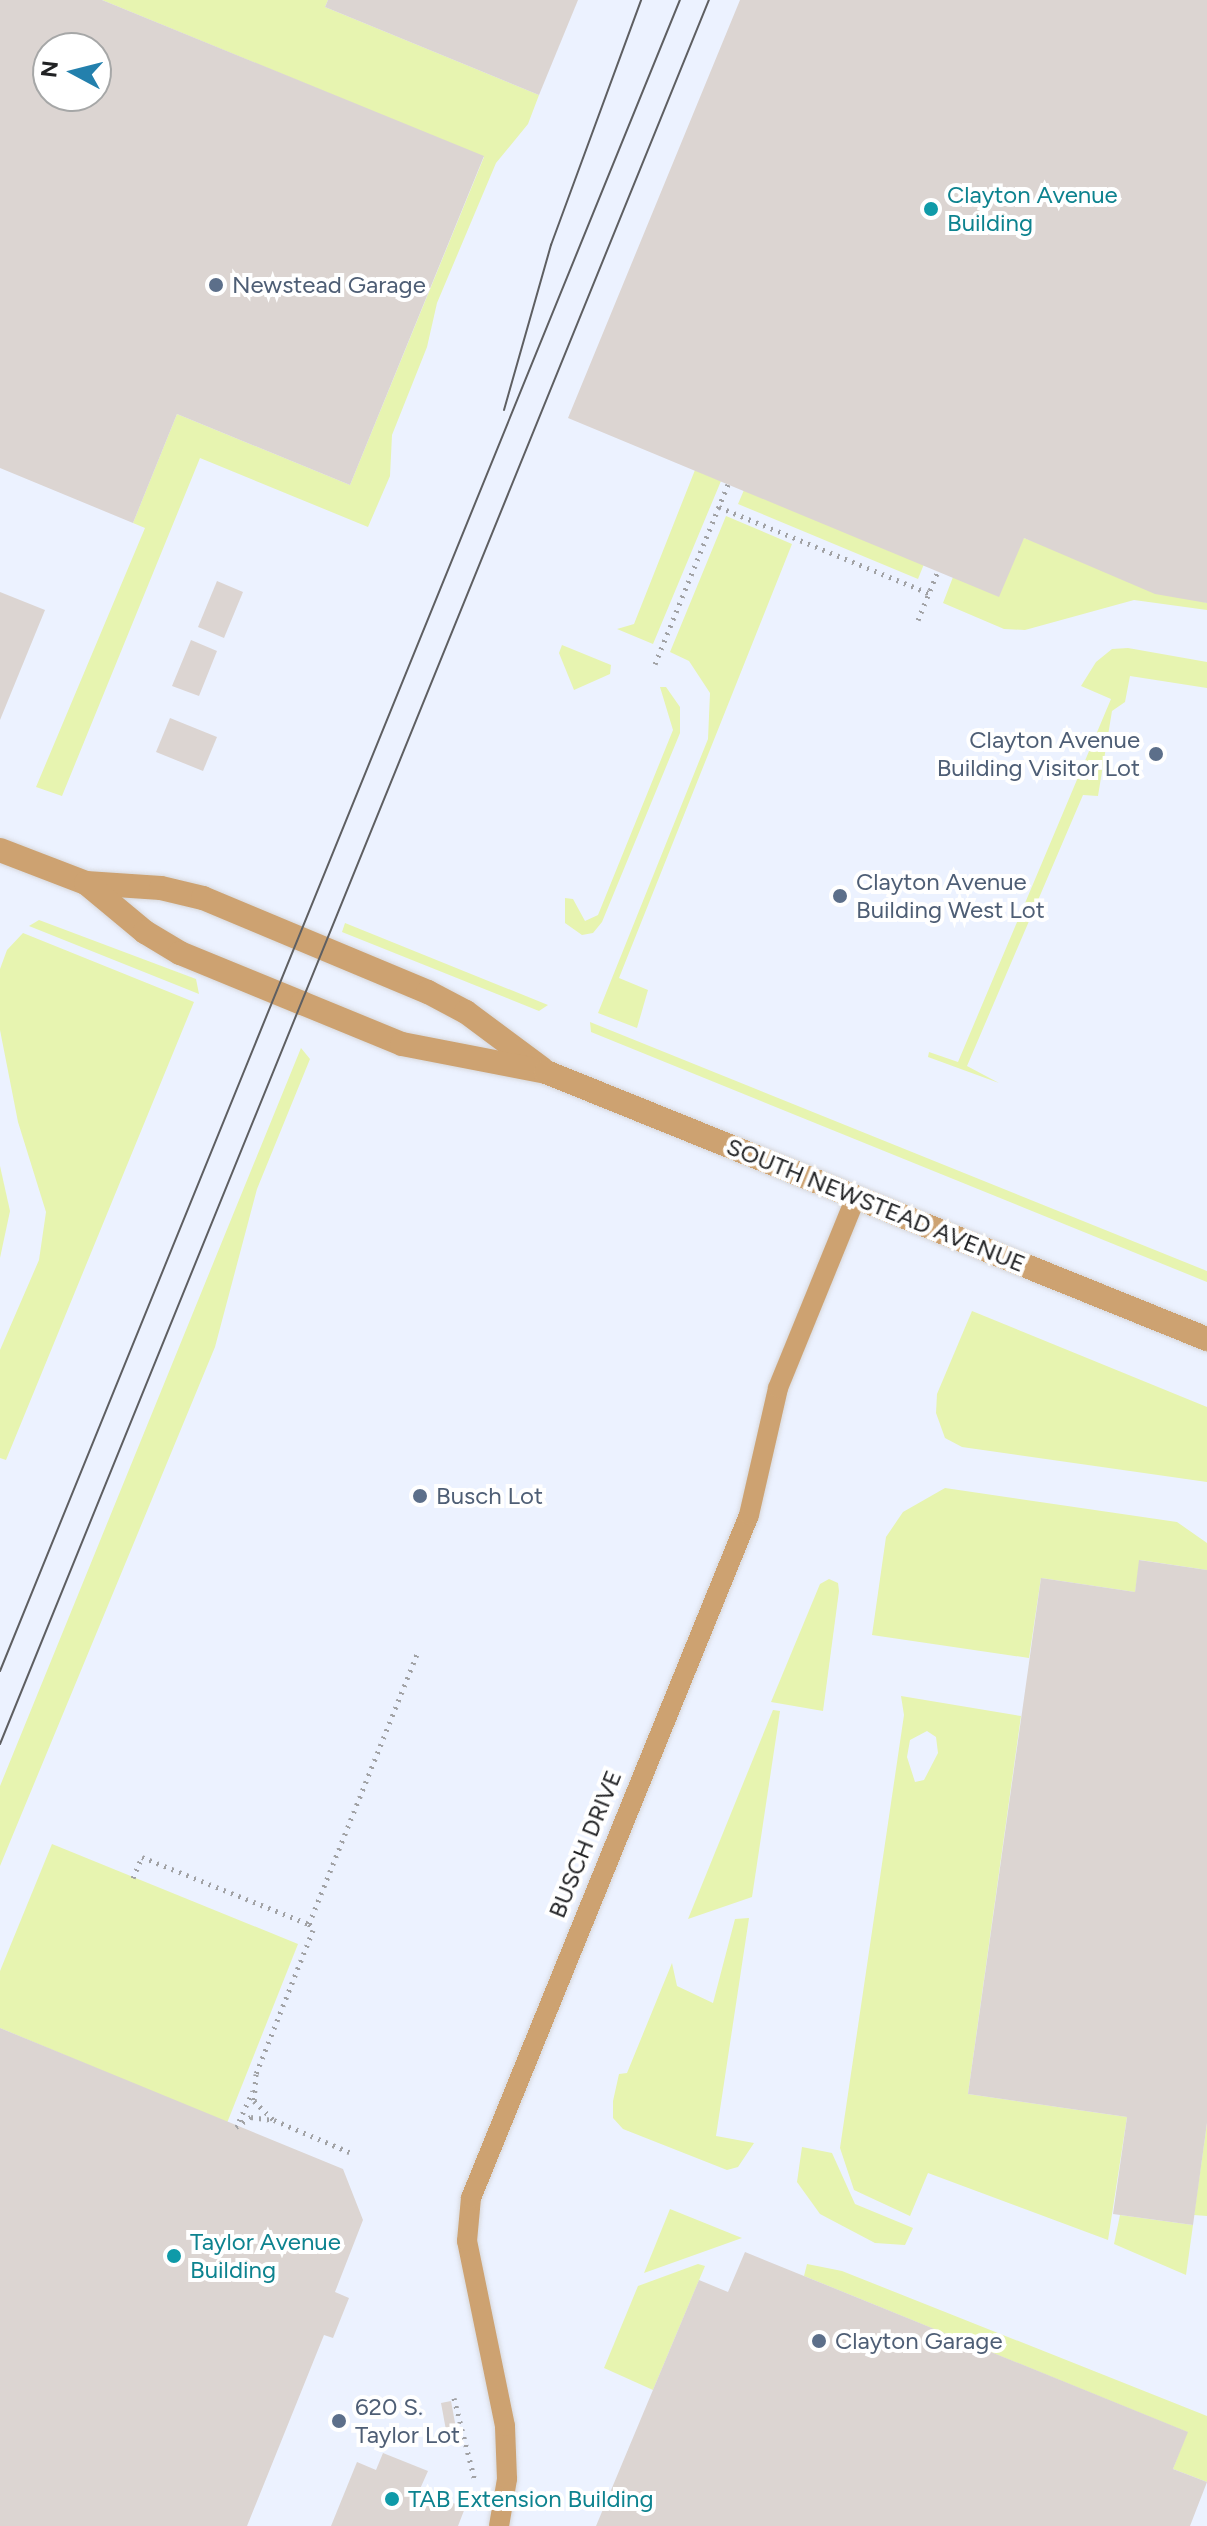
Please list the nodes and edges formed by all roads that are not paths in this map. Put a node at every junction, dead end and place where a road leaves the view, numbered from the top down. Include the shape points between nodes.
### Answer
1 (0, 850) edge
2 (86, 883) junction
3 (546, 1072) junction
4 (856, 1197) junction
5 (1207, 1339) edge
6 (499, 2526) edge

1 - 2 street, SOUTH NEWSTEAD AVENUE
2 - 3 street, SOUTH NEWSTEAD AVENUE via 145,932 180,953 402,1044
2 - 3 street, SOUTH NEWSTEAD AVENUE via 161,888 217,904 428,992 466,1012
3 - 4 street, SOUTH NEWSTEAD AVENUE
4 - 5 street, SOUTH NEWSTEAD AVENUE
4 - 6 lane, BUSCH DRIVE via 778,1388 749,1515 471,2198 467,2241 505,2426 507,2479

